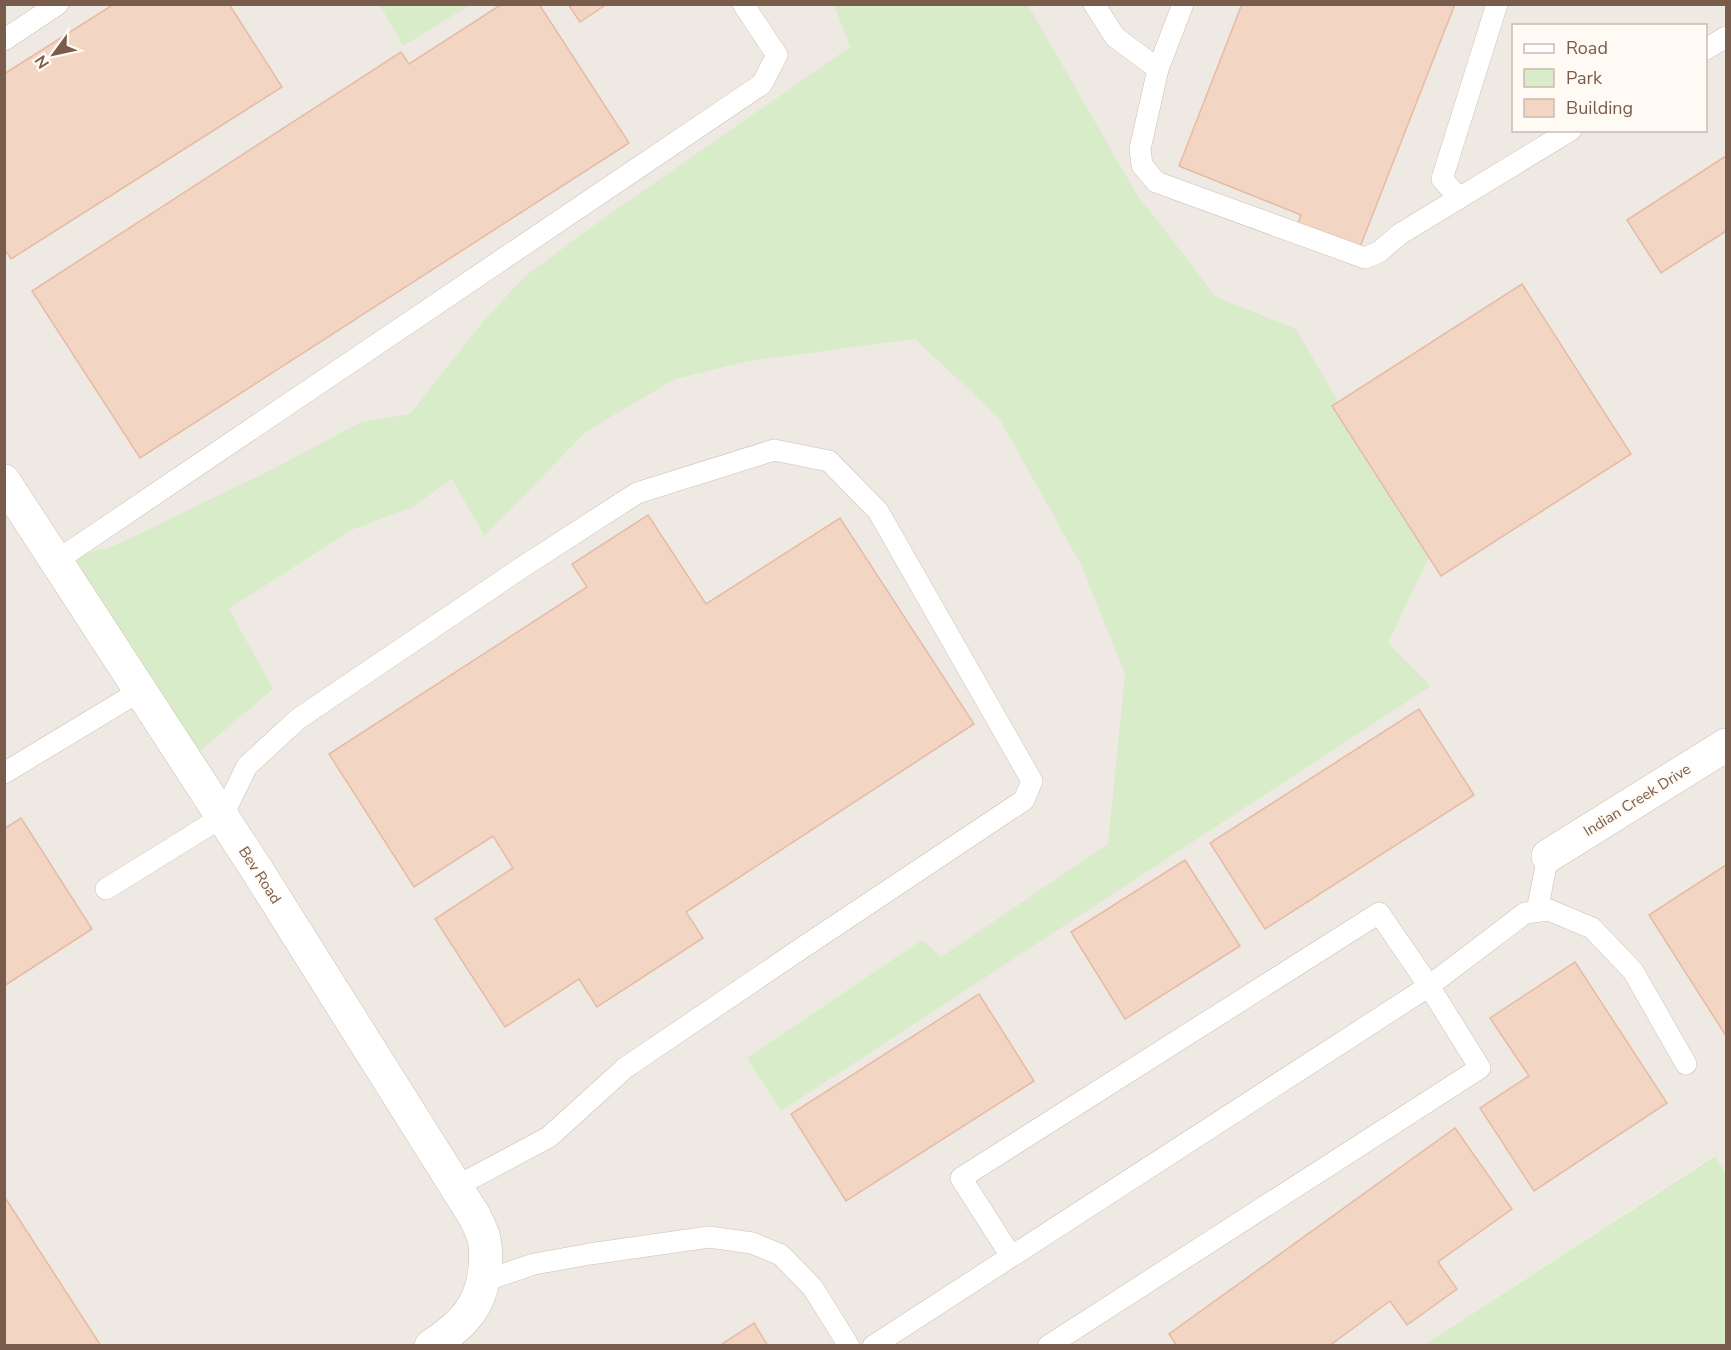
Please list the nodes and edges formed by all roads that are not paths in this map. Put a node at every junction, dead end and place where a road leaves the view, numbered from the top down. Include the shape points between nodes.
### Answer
1 (58, 4) edge
2 (743, 4) edge
3 (1094, 4) edge
4 (1183, 4) edge
5 (1497, 4) edge
6 (1726, 37) edge
7 (4, 40) edge
8 (1707, 49) edge
9 (1158, 69) junction
10 (1568, 132) edge
11 (1459, 198) junction
12 (4, 481) edge
13 (57, 561) junction
14 (140, 691) junction
15 (1726, 745) edge
16 (4, 773) edge
17 (222, 817) junction
18 (1548, 856) joint
19 (106, 889) dead end
20 (1537, 911) junction
21 (1429, 986) junction
22 (1686, 1064) dead end
23 (457, 1186) junction
24 (1011, 1256) junction
25 (484, 1281) junction
26 (431, 1346) edge
27 (849, 1346) edge
28 (873, 1346) edge
29 (1048, 1346) edge

1 - 7 lane
2 - 13 lane via 777,56 762,84
3 - 9 lane via 1115,38
4 - 9 lane
5 - 11 lane via 1442,179
6 - 8 lane
9 - 11 lane via 1140,149 1142,165 1156,182 1365,258
10 - 11 lane
12 - 13 street, Bev Road
13 - 14 street, Bev Road
14 - 16 lane
14 - 17 street, Bev Road
15 - 18 street, Indian Creek Drive
17 - 19 lane
17 - 23 street, Bev Road
17 - 23 lane via 247,766 298,719 637,493 774,450 829,460 878,510 1032,781 1024,800 625,1068 549,1137
18 - 20 lane
20 - 21 lane via 1525,913
20 - 22 lane via 1549,910 1592,928 1633,971
21 - 24 lane
21 - 24 lane via 1379,913 962,1178
21 - 29 lane via 1480,1068
23 - 25 street, Bev Road via 484,1239
24 - 28 lane
25 - 26 street, Bev Road via 470,1314
25 - 27 lane via 534,1264 677,1241 709,1237 752,1244 781,1255 813,1288

